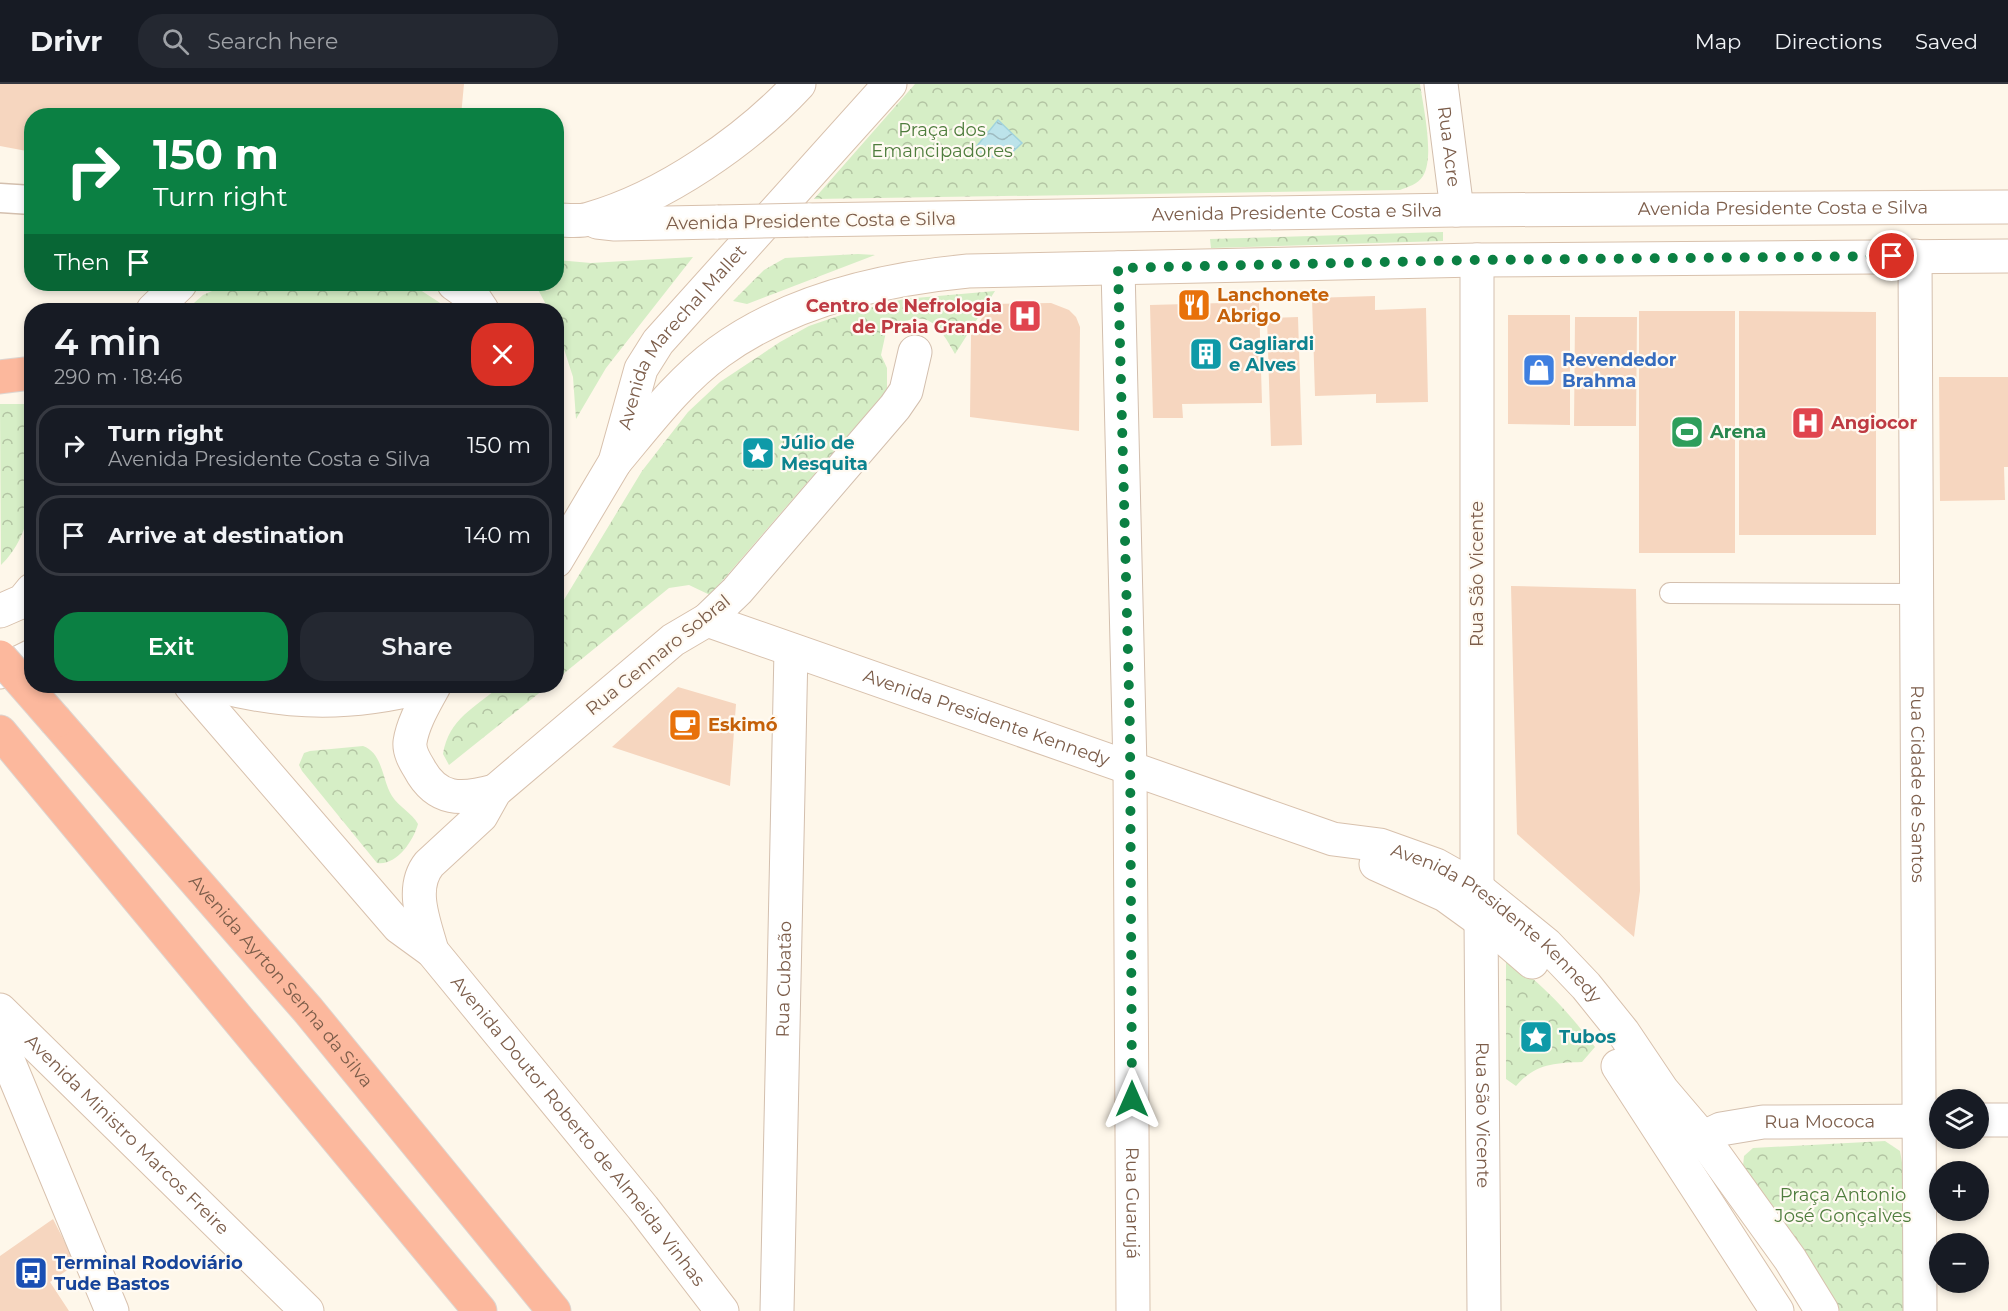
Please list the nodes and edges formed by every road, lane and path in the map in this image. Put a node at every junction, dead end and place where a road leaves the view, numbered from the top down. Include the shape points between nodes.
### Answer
1 (800, 84) edge
2 (890, 84) edge
3 (1441, 84) edge
4 (0, 198) edge
5 (24, 200) edge
6 (2008, 207) edge
7 (1916, 209) junction
8 (1457, 210) junction
9 (571, 220) edge
10 (1916, 256) junction
11 (2008, 256) edge
12 (1477, 260) junction
13 (1118, 268) junction
14 (173, 291) edge
15 (464, 291) edge
16 (160, 303) edge
17 (478, 303) edge
18 (915, 352) dead end
19 (24, 375) edge
20 (0, 377) edge
21 (615, 462) junction
22 (564, 548) edge
23 (1670, 593) dead end
24 (1917, 594) junction
25 (24, 600) edge
26 (0, 611) edge
27 (707, 620) junction
28 (791, 650) junction
29 (0, 657) edge
30 (24, 661) edge
31 (0, 672) edge
32 (24, 684) edge
33 (32, 693) edge
34 (197, 693) edge
35 (246, 693) edge
36 (392, 693) edge
37 (431, 693) edge
38 (4, 736) edge
39 (1130, 768) junction
40 (495, 792) junction
41 (1479, 904) junction
42 (432, 951) junction
43 (0, 1010) edge
44 (0, 1041) edge
45 (1989, 1120) edge
46 (2008, 1120) edge
47 (1929, 1121) edge
48 (1689, 1144) junction
49 (112, 1311) edge
50 (307, 1311) edge
51 (480, 1311) edge
52 (554, 1311) edge
53 (722, 1311) edge
54 (777, 1311) edge
55 (1133, 1311) edge
56 (1484, 1311) edge
57 (1777, 1311) edge
58 (1822, 1311) edge
59 (1920, 1311) edge

1 - 9 main road via 763,119 696,166 637,201
2 - 21 main road, Avenida Marechal Mallet via 658,342 641,369
3 - 8 main road, Rua Acre
4 - 5 street
6 - 7 main road, Avenida Presidente Costa e Silva
7 - 8 main road, Avenida Presidente Costa e Silva
7 - 10 main road, Rua Cidade de Santos
8 - 9 main road, Avenida Presidente Costa e Silva, bridge via 615,224
10 - 11 main road
10 - 12 main road
10 - 24 main road, Rua Cidade de Santos
12 - 13 main road
12 - 41 main road, Rua São Vicente
13 - 21 main road via 931,275 885,282 815,305 764,325 718,352 676,390
13 - 39 main road, Rua Guarujá
14 - 16 main road
15 - 17 main road
18 - 27 main road, Rua Gennaro Sobral via 906,391 895,407 737,591
19 - 20 highway
21 - 22 main road, Avenida Marechal Mallet
23 - 24 lane
24 - 47 main road, Rua Cidade de Santos
25 - 26 main road
27 - 28 main road, Avenida Presidente Kennedy
27 - 40 main road, Rua Gennaro Sobral via 673,640
28 - 39 main road, Avenida Presidente Kennedy
28 - 54 main road, Rua Cubatão
29 - 32 highway, Avenida Ayrton Senna da Silva, bridge
30 - 31 main road
33 - 52 highway, Avenida Ayrton Senna da Silva, bridge via 308,1010
34 - 42 main road via 399,927
35 - 36 main road via 307,702 352,701
37 - 40 main road via 410,745 424,778 443,795 468,798
38 - 51 highway
39 - 41 main road, Avenida Presidente Kennedy via 1333,839 1369,861 1445,896
39 - 55 main road, Rua Guarujá
40 - 42 main road, Rua Gennaro Sobral via 481,816 423,871 419,897
41 - 48 main road, Avenida Presidente Kennedy via 1571,1000
41 - 56 main road, Rua São Vicente
42 - 53 main road, Avenida Doutor Roberto de Almeida Vinhas via 643,1208
43 - 50 main road, Avenida Ministro Marcos Freire
44 - 49 main road
45 - 46 main road
47 - 48 main road, Rua Mococa via 1763,1122 1721,1129
47 - 59 main road, Rua Cidade de Santos
48 - 57 main road, Avenida Presidente Kennedy
48 - 58 main road, Avenida Presidente Kennedy via 1790,1259

